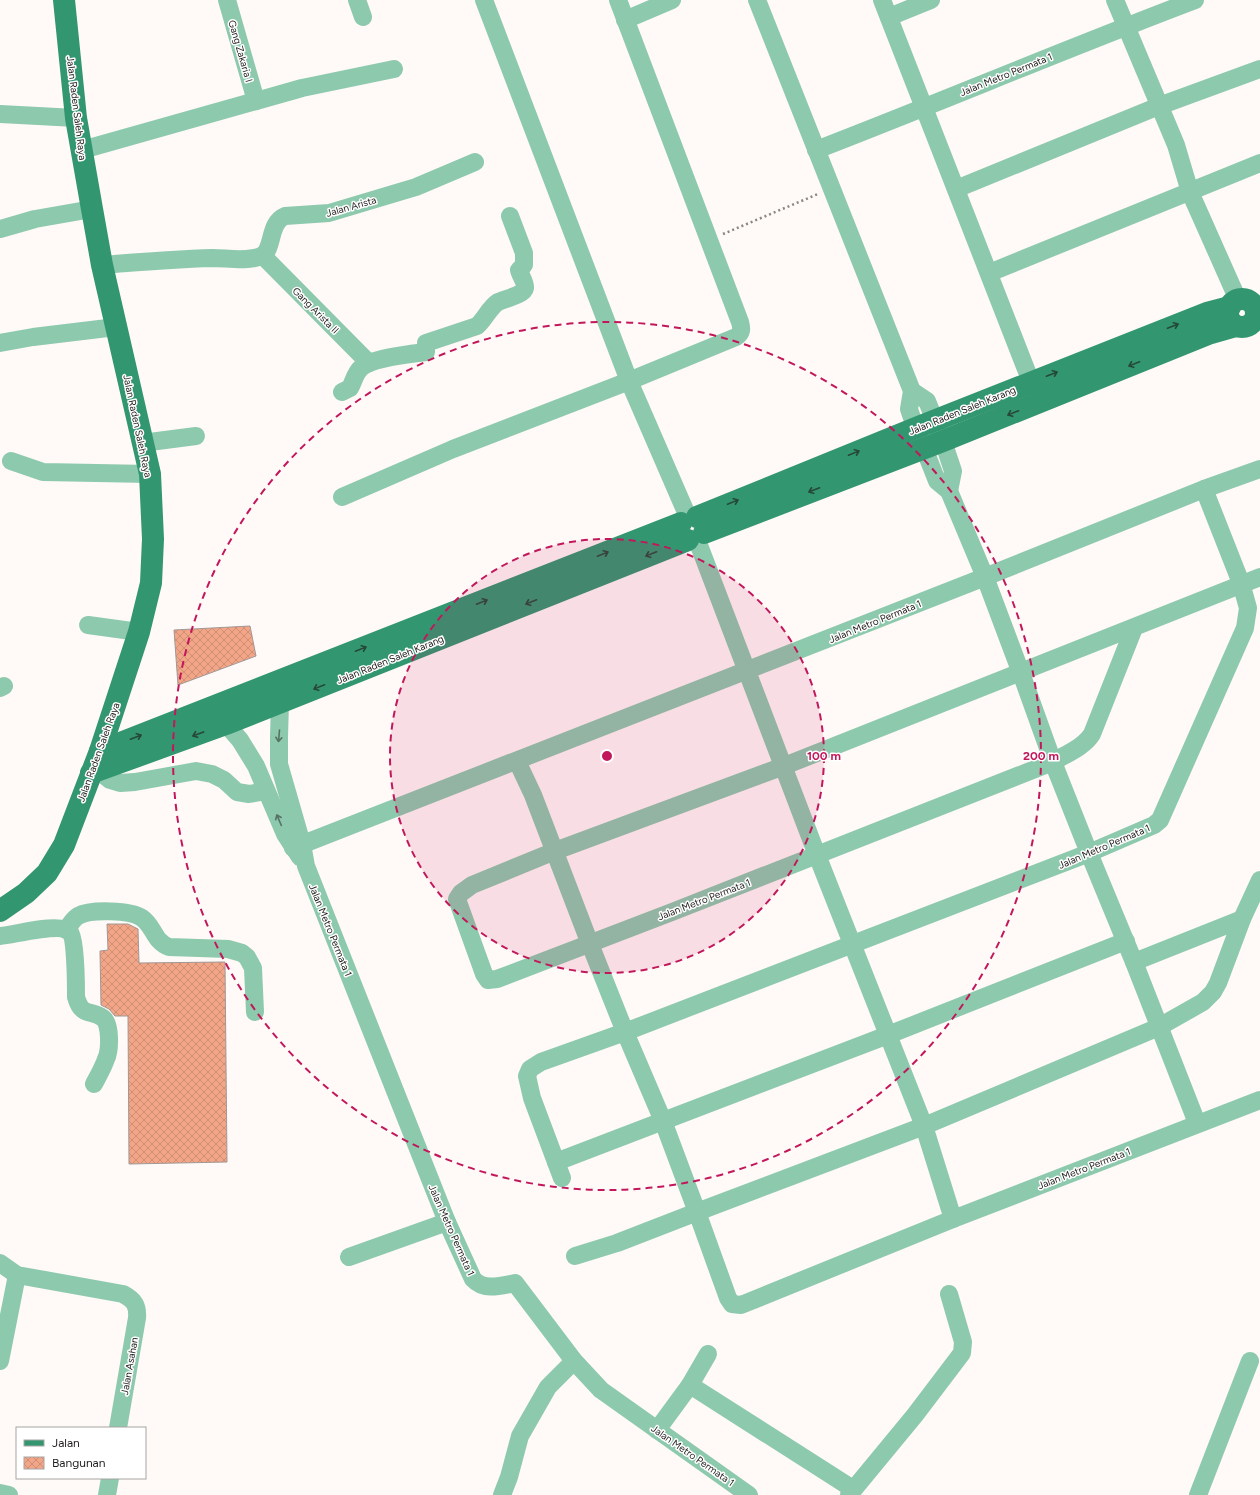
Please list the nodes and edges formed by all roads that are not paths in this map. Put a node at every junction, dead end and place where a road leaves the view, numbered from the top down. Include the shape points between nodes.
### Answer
1 (64, 0) edge
2 (227, 0) edge
3 (357, 0) edge
4 (484, 0) edge
5 (618, 0) edge
6 (672, 0) edge
7 (757, 0) edge
8 (882, 0) edge
9 (931, 0) edge
10 (1115, 0) edge
11 (1196, 0) edge
12 (362, 17) dead end
13 (889, 17) junction
14 (625, 20) junction
15 (1127, 26) junction
16 (394, 69) dead end
17 (1260, 69) edge
18 (256, 101) junction
19 (1159, 106) junction
20 (924, 108) junction
21 (0, 114) edge
22 (76, 118) junction
23 (82, 150) junction
24 (816, 150) junction
25 (476, 162) dead end
26 (1260, 163) edge
27 (956, 189) junction
28 (1190, 192) junction
29 (92, 209) junction
30 (510, 216) dead end
31 (0, 229) edge
32 (263, 256) junction
33 (102, 265) junction
34 (989, 273) junction
35 (1246, 309) edge
36 (116, 327) junction
37 (0, 343) edge
38 (369, 363) junction
39 (629, 381) junction
40 (1031, 382) junction
41 (342, 392) dead end
42 (925, 424) junction
43 (196, 436) dead end
44 (142, 443) junction
45 (934, 444) junction
46 (11, 461) dead end
47 (1260, 469) edge
48 (150, 474) junction
49 (1204, 489) junction
50 (342, 497) dead end
51 (692, 528) junction
52 (1260, 576) edge
53 (985, 578) junction
54 (1241, 583) junction
55 (88, 625) dead end
56 (1134, 628) junction
57 (139, 632) junction
58 (747, 671) junction
59 (1021, 672) junction
60 (277, 693) junction
61 (222, 715) junction
62 (517, 761) junction
63 (1053, 762) junction
64 (96, 765) junction
65 (784, 766) junction
66 (266, 791) junction
67 (298, 846) junction
68 (555, 851) junction
69 (1089, 853) junction
70 (817, 855) junction
71 (1260, 880) edge
72 (0, 911) edge
73 (1242, 919) junction
74 (66, 930) junction
75 (0, 936) edge
76 (1126, 942) junction
77 (590, 944) junction
78 (853, 944) junction
79 (1134, 962) junction
80 (255, 1012) dead end
81 (1159, 1027) junction
82 (625, 1032) junction
83 (888, 1035) junction
84 (94, 1084) dead end
85 (1260, 1100) edge
86 (663, 1121) junction
87 (1197, 1123) junction
88 (924, 1126) junction
89 (697, 1212) junction
90 (954, 1219) junction
91 (447, 1222) junction
92 (576, 1256) dead end
93 (349, 1257) dead end
94 (0, 1263) edge
95 (17, 1275) junction
96 (949, 1294) dead end
97 (708, 1354) dead end
98 (0, 1361) edge
99 (574, 1361) junction
100 (1250, 1361) dead end
101 (690, 1385) junction
102 (118, 1427) edge
103 (657, 1430) junction
104 (110, 1479) edge
105 (851, 1492) edge
106 (0, 1494) edge
107 (9, 1495) edge
108 (107, 1495) edge
109 (502, 1495) edge
110 (749, 1495) edge
111 (1198, 1495) edge

1 - 22 main road, Jalan Raden Saleh Raya
2 - 18 street, Gang Zakaria I
3 - 12 street
4 - 39 street
5 - 14 street
6 - 14 street
7 - 24 street
8 - 13 street
9 - 13 street
10 - 15 street
11 - 15 street, Jalan Metro Permata 1
13 - 20 street
14 - 39 street via 742,329 736,337
15 - 19 street
15 - 20 street, Jalan Metro Permata 1
16 - 18 street via 302,88
17 - 19 street
18 - 23 street
19 - 27 street
19 - 28 street via 1176,145
20 - 24 street, Jalan Metro Permata 1
20 - 27 street
21 - 22 street
22 - 23 main road, Jalan Raden Saleh Raya
23 - 29 main road, Jalan Raden Saleh Raya
24 - 42 street via 912,391 909,409
25 - 32 street, Jalan Arista via 416,186 329,213 285,216 272,232
26 - 28 street
27 - 34 street
28 - 34 street
28 - 35 street
29 - 31 street via 36,219
29 - 33 main road, Jalan Raden Saleh Raya
30 - 38 street via 524,253 524,265 519,270 526,286 525,290 498,302 477,326 426,343 426,352
32 - 33 street
32 - 38 street, Gang Arista II
33 - 36 main road, Jalan Raden Saleh Raya
34 - 40 street
40 -> 35 main road, Jalan Raden Saleh Karang via 1207,313
35 -> 45 main road, Jalan Raden Saleh Karang via 1208,334
36 - 37 street
36 - 44 main road, Jalan Raden Saleh Raya
38 - 41 street via 357,373 350,388
39 - 50 street via 453,449
39 - 51 street
40 - 42 main road, Jalan Raden Saleh Karang
42 - 45 street
51 -> 42 main road, Jalan Raden Saleh Karang
43 - 44 street
44 - 48 main road, Jalan Raden Saleh Raya
45 -> 51 main road, Jalan Raden Saleh Karang
45 - 53 street via 953,471 949,491
46 - 48 street via 43,472
47 - 49 street, Jalan Metro Permata 1
48 - 57 main road, Jalan Raden Saleh Raya via 153,539 151,583
49 - 53 street, Jalan Metro Permata 1
49 - 54 street, Jalan Metro Permata 1
51 - 58 street
51 - 60 main road, Jalan Raden Saleh Karang
52 - 54 street, Jalan Metro Permata 1
53 - 58 street, Jalan Metro Permata 1
53 - 59 street
54 - 56 street, Jalan Metro Permata 1
54 - 69 street, Jalan Metro Permata 1 via 1248,608 1245,628 1160,820 1154,825
55 - 57 street
56 - 59 street, Jalan Metro Permata 1
56 - 63 street, Jalan Metro Permata 1 via 1089,740
57 - 64 main road, Jalan Raden Saleh Raya
58 - 62 street, Jalan Metro Permata 1
58 - 65 street
59 - 63 street
59 - 65 street, Jalan Metro Permata 1
60 - 61 main road, Jalan Raden Saleh Karang
60 -> 67 street, Jalan Metro Permata 1 via 279,764
61 - 64 main road, Jalan Raden Saleh Karang
61 - 66 street, Jalan Metro Permata 1 via 252,760
62 - 67 street, Jalan Metro Permata 1
62 - 68 street, Jalan Metro Permata 1
63 - 69 street
63 - 70 street, Jalan Metro Permata 1
64 - 66 street via 110,780 120,783 196,772 212,774 224,780 236,792 249,794
64 - 72 main road, Jalan Raden Saleh Raya via 64,845 47,873 26,893
65 - 68 street, Jalan Metro Permata 1
65 - 70 street
67 -> 66 street, Jalan Metro Permata 1 via 285,834
67 - 91 street, Jalan Metro Permata 1
68 - 77 street, Jalan Metro Permata 1
68 - 77 street, Jalan Metro Permata 1 via 472,885 458,896 458,903 484,974 488,980 496,979
69 - 76 street
69 - 78 street, Jalan Metro Permata 1
70 - 77 street, Jalan Metro Permata 1
70 - 78 street
71 - 73 street
73 - 79 street
73 - 81 street via 1214,992 1203,1002
74 - 75 street via 33,930
74 - 80 street via 84,913 102,911 131,914 143,918 164,945 169,947 228,949 242,953 253,968
74 - 84 street via 73,937 78,1004 87,1012 103,1017 108,1027 109,1052
76 - 79 street
76 - 83 street, Jalan Metro Permata 1
77 - 82 street, Jalan Metro Permata 1
78 - 82 street, Jalan Metro Permata 1
78 - 83 street
79 - 81 street
81 - 87 street
81 - 88 street
82 - 86 street, Jalan Metro Permata 1
82 - 86 street, Jalan Metro Permata 1 via 541,1062 530,1069 527,1076 532,1098 559,1170
83 - 86 street, Jalan Metro Permata 1
83 - 88 street
85 - 87 street, Jalan Metro Permata 1
86 - 89 street, Jalan Metro Permata 1
87 - 90 street, Jalan Metro Permata 1
88 - 89 street
88 - 90 street
89 - 90 street, Jalan Metro Permata 1 via 728,1298 732,1304 737,1305 748,1303
89 - 92 street
91 - 93 street
91 - 99 street, Jalan Metro Permata 1 via 478,1285 490,1287 515,1283
94 - 95 street
95 - 98 street
95 - 102 street, Jalan Asahan via 123,1294 136,1303 137,1318
96 - 105 street via 963,1342 962,1353
97 - 101 street
99 - 103 street, Jalan Metro Permata 1 via 601,1390
99 - 109 street via 548,1387 520,1436
100 - 111 street
101 - 103 street
101 - 105 street
103 - 110 street, Jalan Metro Permata 1
104 - 108 street
106 - 107 street

